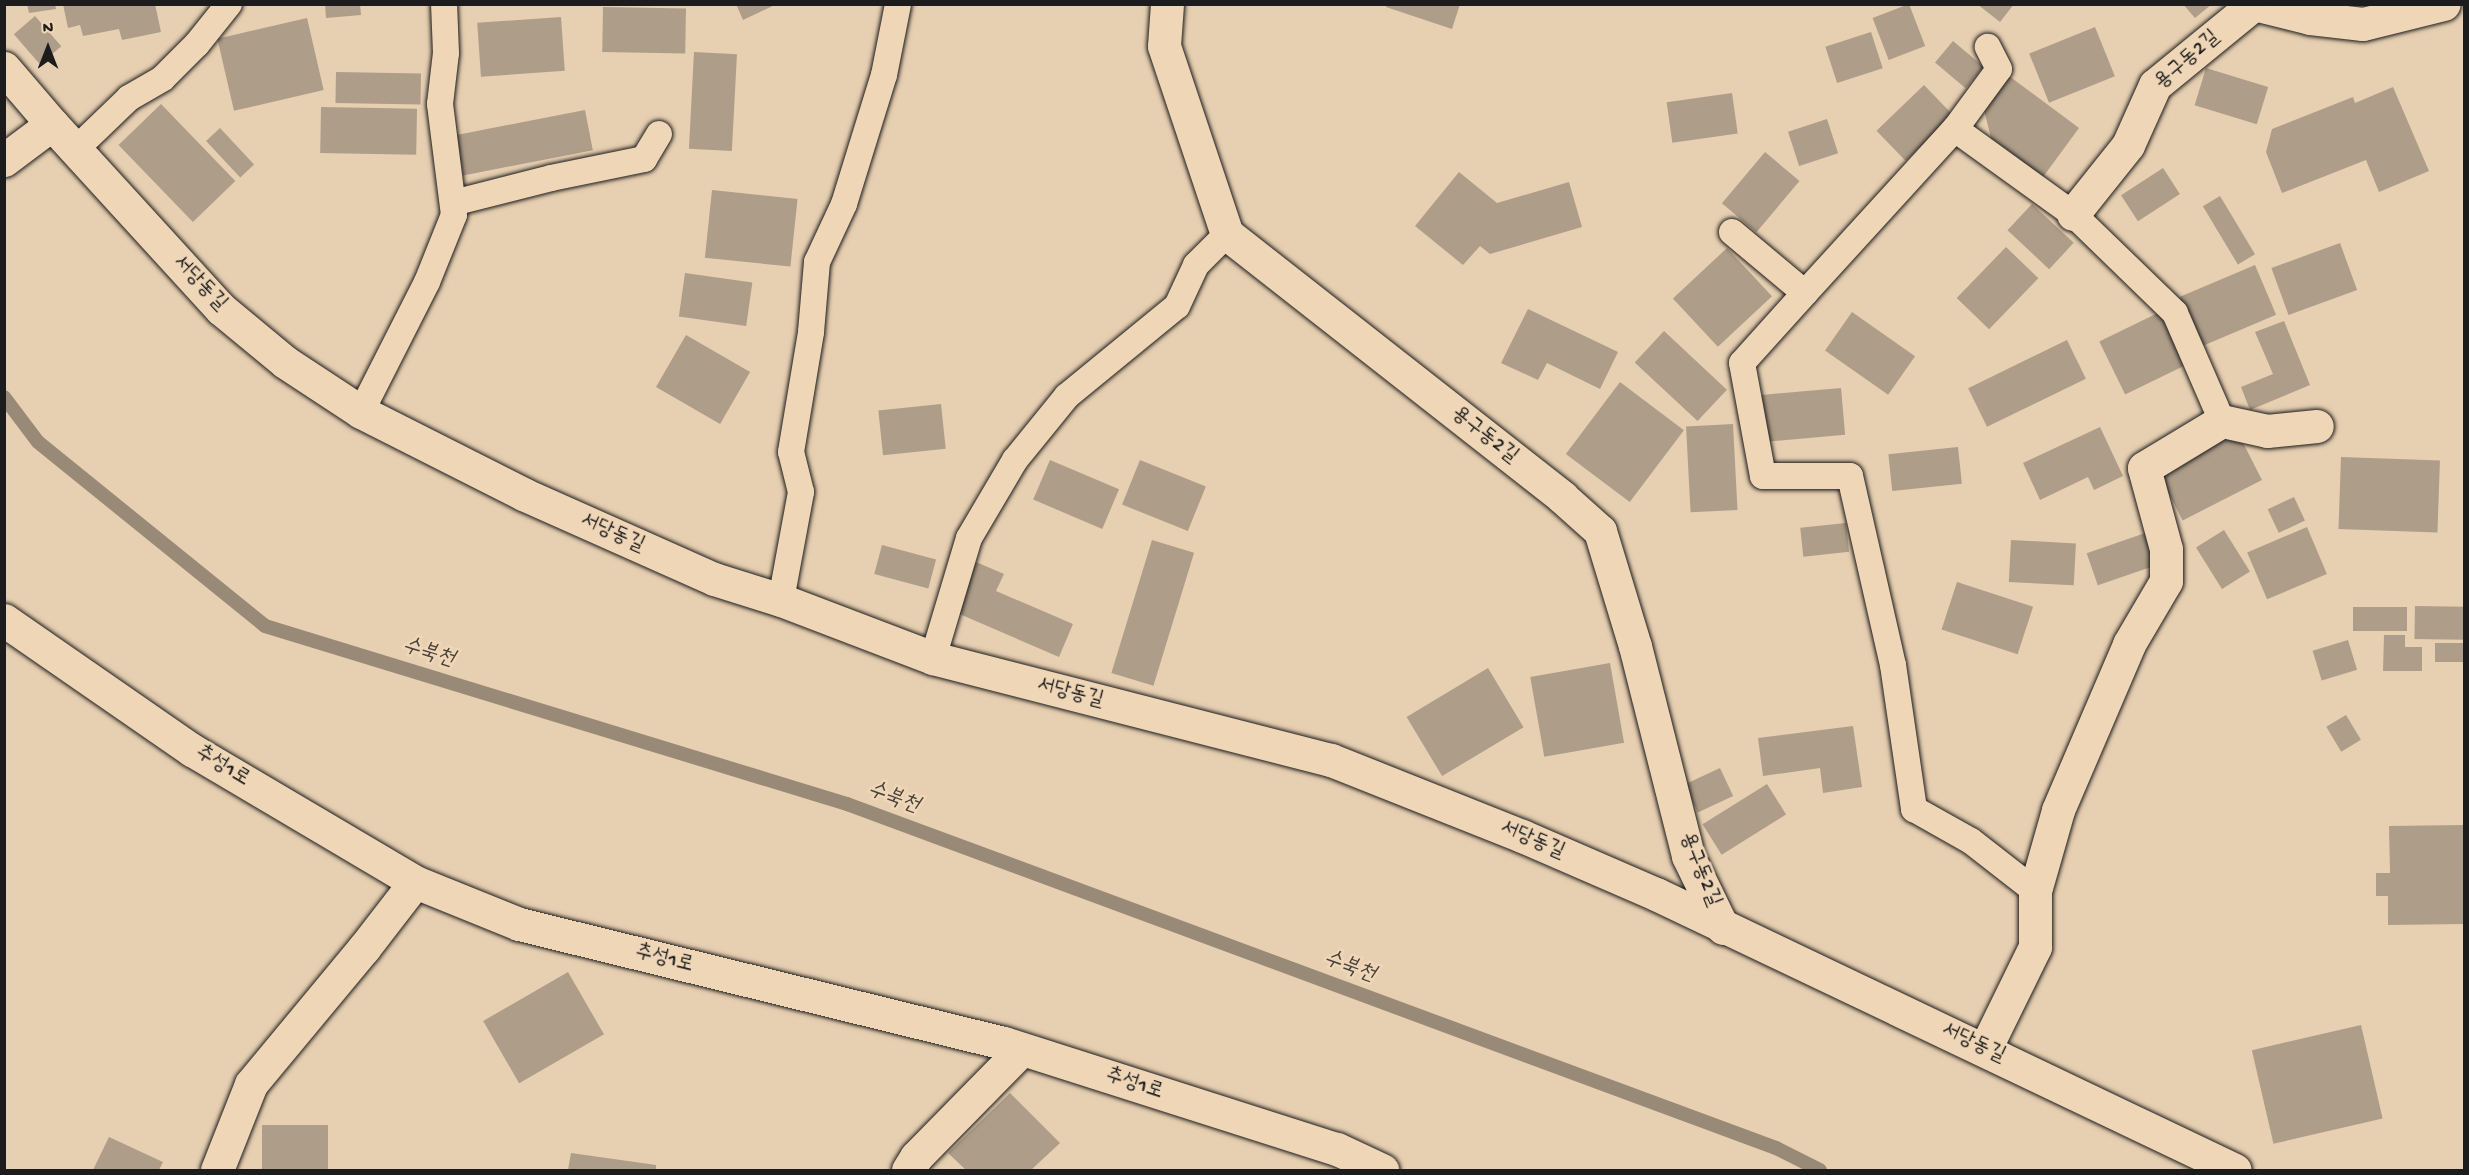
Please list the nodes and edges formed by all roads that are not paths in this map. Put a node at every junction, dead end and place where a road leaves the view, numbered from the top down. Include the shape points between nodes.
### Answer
1 (229, 4) edge
2 (444, 4) edge
3 (898, 4) edge
4 (1167, 4) edge
5 (2254, 4) edge
6 (2444, 4) edge
7 (1988, 47) dead end
8 (4, 68) edge
9 (52, 124) junction
10 (1955, 129) junction
11 (659, 134) dead end
12 (75, 150) junction
13 (4, 160) edge
14 (453, 203) junction
15 (2073, 214) junction
16 (1732, 232) dead end
17 (1227, 234) junction
18 (1804, 293) junction
19 (361, 412) junction
20 (2222, 421) junction
21 (2317, 426) dead end
22 (781, 600) junction
23 (4, 620) edge
24 (933, 658) junction
25 (415, 882) junction
26 (2035, 891) junction
27 (1723, 928) junction
28 (1022, 1049) junction
29 (1985, 1049) junction
30 (218, 1170) edge
31 (908, 1170) edge
32 (1382, 1170) edge
33 (2235, 1170) edge

1 - 12 lane via 164,78 129,98
2 - 14 lane via 446,53 440,104
3 - 22 lane via 884,75 844,204 817,262 811,332 791,452 801,492
4 - 17 street via 1164,46
5 - 6 street, 용구동2길 via 2310,18 2363,24
5 - 15 street, 용구동2길 via 2155,85 2128,145
7 - 10 lane via 1999,69
8 - 9 street, 서당동길
9 - 12 street, 서당동길
9 - 13 street
10 - 15 lane
10 - 18 lane
11 - 14 lane via 644,159
12 - 19 street, 서당동길 via 221,309 285,362
14 - 19 lane via 454,216 427,282
15 - 20 lane via 2175,313
16 - 18 lane
17 - 24 lane via 1196,265 1177,306 1067,396 1015,460 969,538
17 - 27 street, 용구동2길 via 1600,531 1635,646 1688,856
18 - 26 lane via 1742,363 1763,477 1850,477 1893,665 1914,809 1971,841
19 - 22 street, 서당동길 via 533,499 714,579
20 - 21 street via 2267,431
20 - 26 street via 2144,468 2166,549 2166,581 2129,644 2058,810
22 - 24 street, 서당동길
23 - 25 street, 추성1로 via 192,750
24 - 27 street, 서당동길 via 1331,760 1522,836 1656,894
25 - 28 street, 추성1로 via 519,924
25 - 30 street via 251,1084
26 - 29 street via 2035,947
27 - 29 street, 서당동길
28 - 31 street via 916,1157
28 - 32 street, 추성1로 via 1337,1149
29 - 33 street, 서당동길 via 2141,1128

